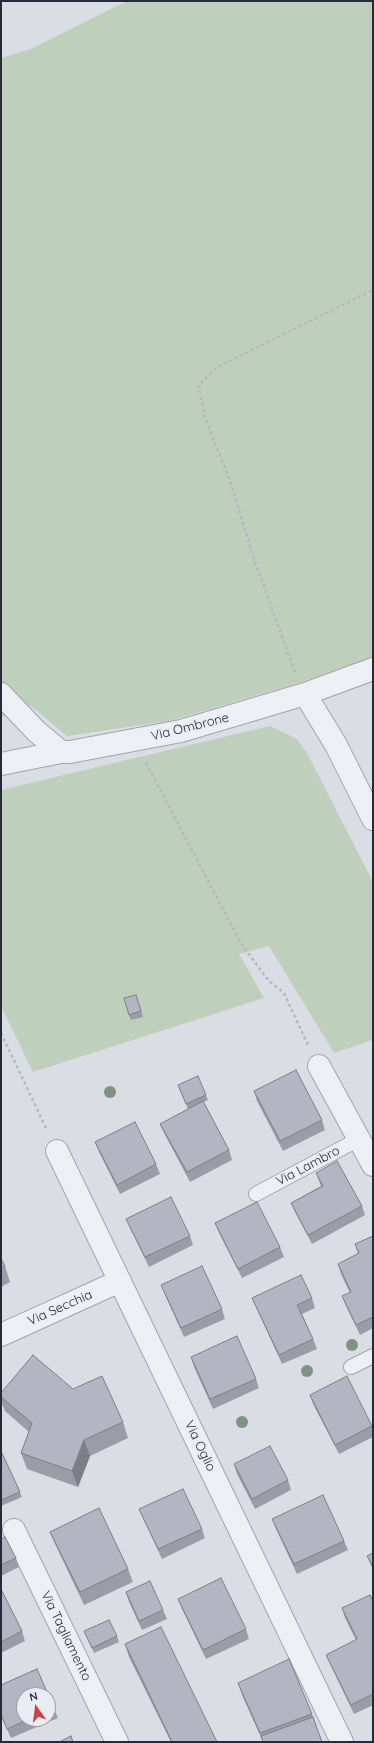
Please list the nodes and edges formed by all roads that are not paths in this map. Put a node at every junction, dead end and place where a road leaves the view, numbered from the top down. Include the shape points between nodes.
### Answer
1 (373, 669) edge
2 (1, 694) edge
3 (305, 694) junction
4 (61, 752) junction
5 (1, 764) edge
6 (373, 819) edge
7 (319, 1066) road end
8 (359, 1139) junction
9 (57, 1150) road end
10 (373, 1165) edge
11 (256, 1194) dead end
12 (120, 1281) junction
13 (1, 1335) edge
14 (373, 1356) edge
15 (351, 1367) dead end
16 (14, 1530) dead end
17 (117, 1742) edge
18 (342, 1742) edge

1 - 3 street, Via Ombrone
2 - 4 street via 36,731
3 - 4 street, Via Ombrone via 181,731
3 - 6 street via 336,745
4 - 5 street, Via Ombrone
7 - 8 street
8 - 10 street
8 - 11 lane, Via Lambro
9 - 12 street, Via Oglio
12 - 13 street, Via Secchia
12 - 18 street, Via Oglio
14 - 15 lane
16 - 17 street, Via Tagliamento

